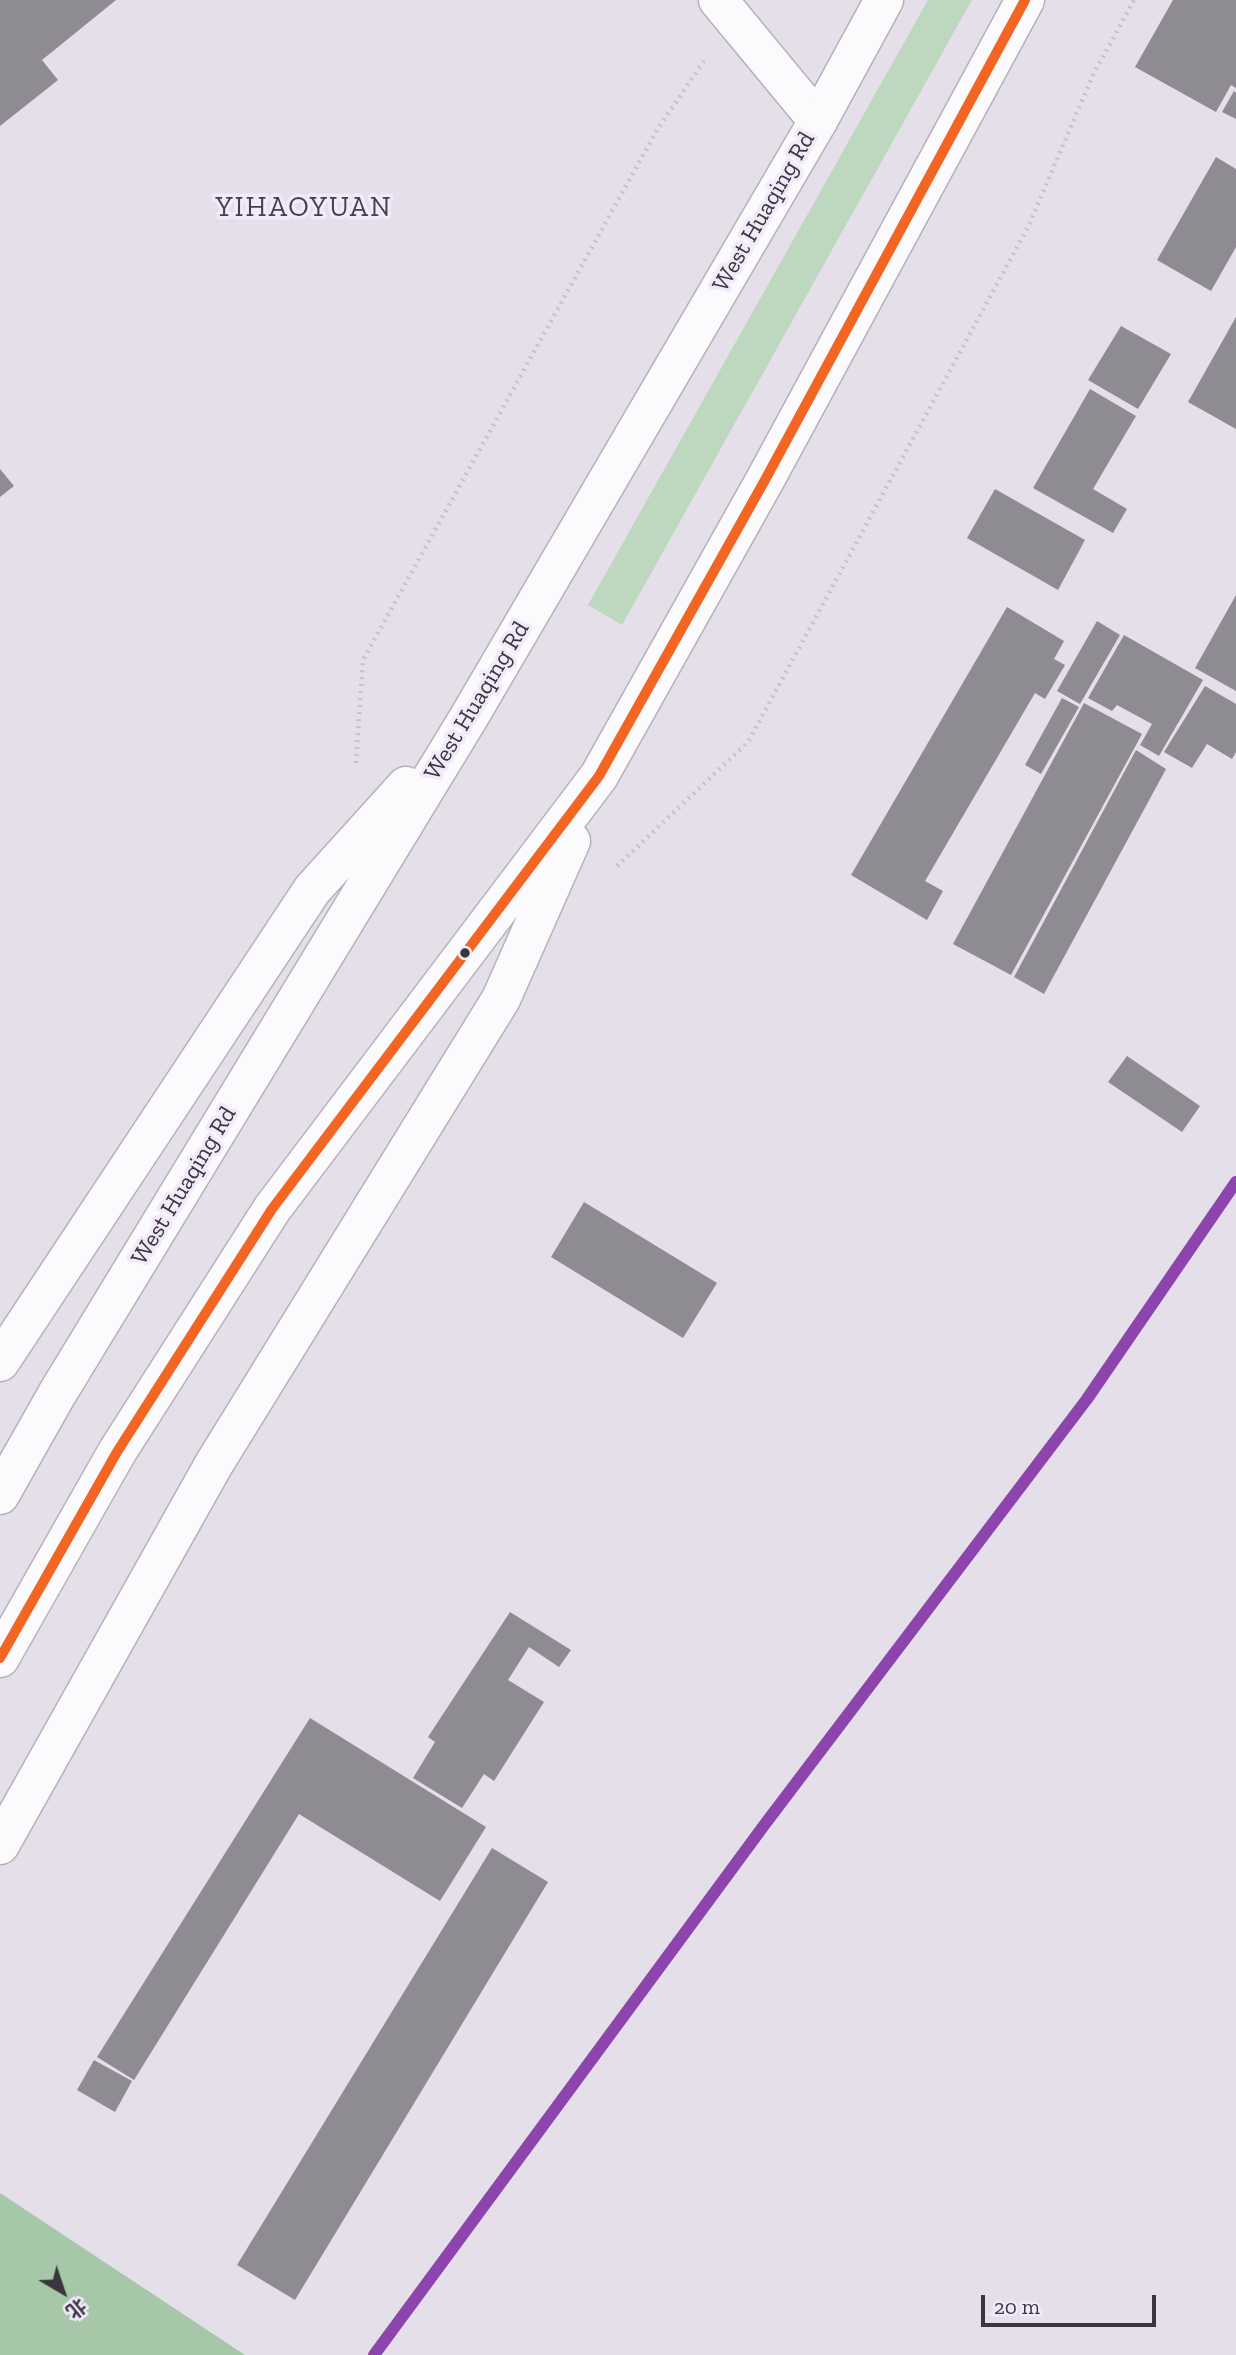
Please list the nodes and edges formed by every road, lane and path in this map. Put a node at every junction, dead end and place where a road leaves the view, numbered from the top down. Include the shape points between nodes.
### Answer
1 (884, 0) edge
2 (1025, 0) edge
3 (1135, 0) edge
4 (726, 9) edge
5 (817, 121) junction
6 (469, 717) junction
7 (356, 768) dead end
8 (599, 776) junction
9 (607, 876) dead end
10 (0, 1362) edge
11 (0, 1495) edge
12 (0, 1658) edge
13 (0, 1845) edge

1 - 5 main road, West Huaqing Rd
2 - 8 main road
3 - 9 path via 1093,75 1028,227 748,742
4 - 5 main road
4 - 7 path via 363,660
5 - 6 main road, West Huaqing Rd
6 - 10 main road via 312,890
6 - 11 main road, West Huaqing Rd
8 - 12 main road via 272,1209 117,1452
8 - 13 main road via 501,999 214,1464

